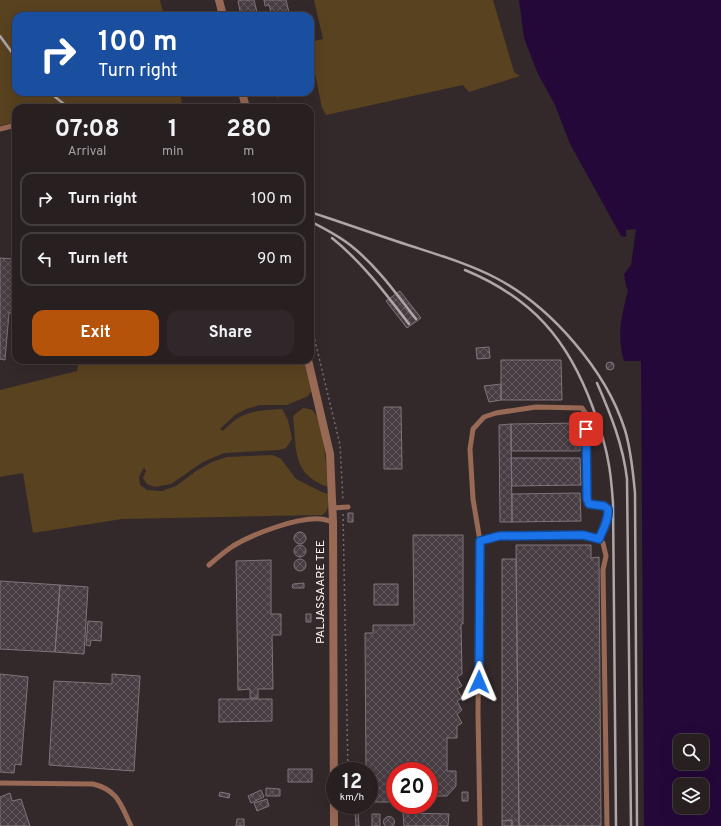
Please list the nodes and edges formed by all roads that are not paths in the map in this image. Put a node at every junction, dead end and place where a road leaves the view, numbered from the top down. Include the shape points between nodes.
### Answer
1 (219, 0) edge
2 (222, 12) edge
3 (12, 126) edge
4 (0, 129) edge
5 (309, 364) edge
6 (348, 507) dead end
7 (332, 508) junction
8 (333, 522) junction
9 (599, 539) junction
10 (480, 541) junction
11 (209, 565) dead end
12 (0, 783) edge
13 (132, 826) edge
14 (334, 826) edge
15 (480, 826) edge
16 (607, 826) edge

1 - 2 street
3 - 4 lane
5 - 7 street, PALJASSAARE TEE via 330,454
6 - 7 lane
7 - 8 street, PALJASSAARE TEE
8 - 11 lane via 321,519 302,520 279,527 234,546
8 - 14 street, PALJASSAARE TEE
9 - 10 lane via 583,535 499,536
9 - 10 lane via 609,516 608,509 589,504 587,499 586,414 582,408 536,407 484,416 473,429 470,456 473,499
9 - 16 lane via 603,543 606,556 603,570
10 - 15 lane
12 - 13 lane via 102,786 117,797

